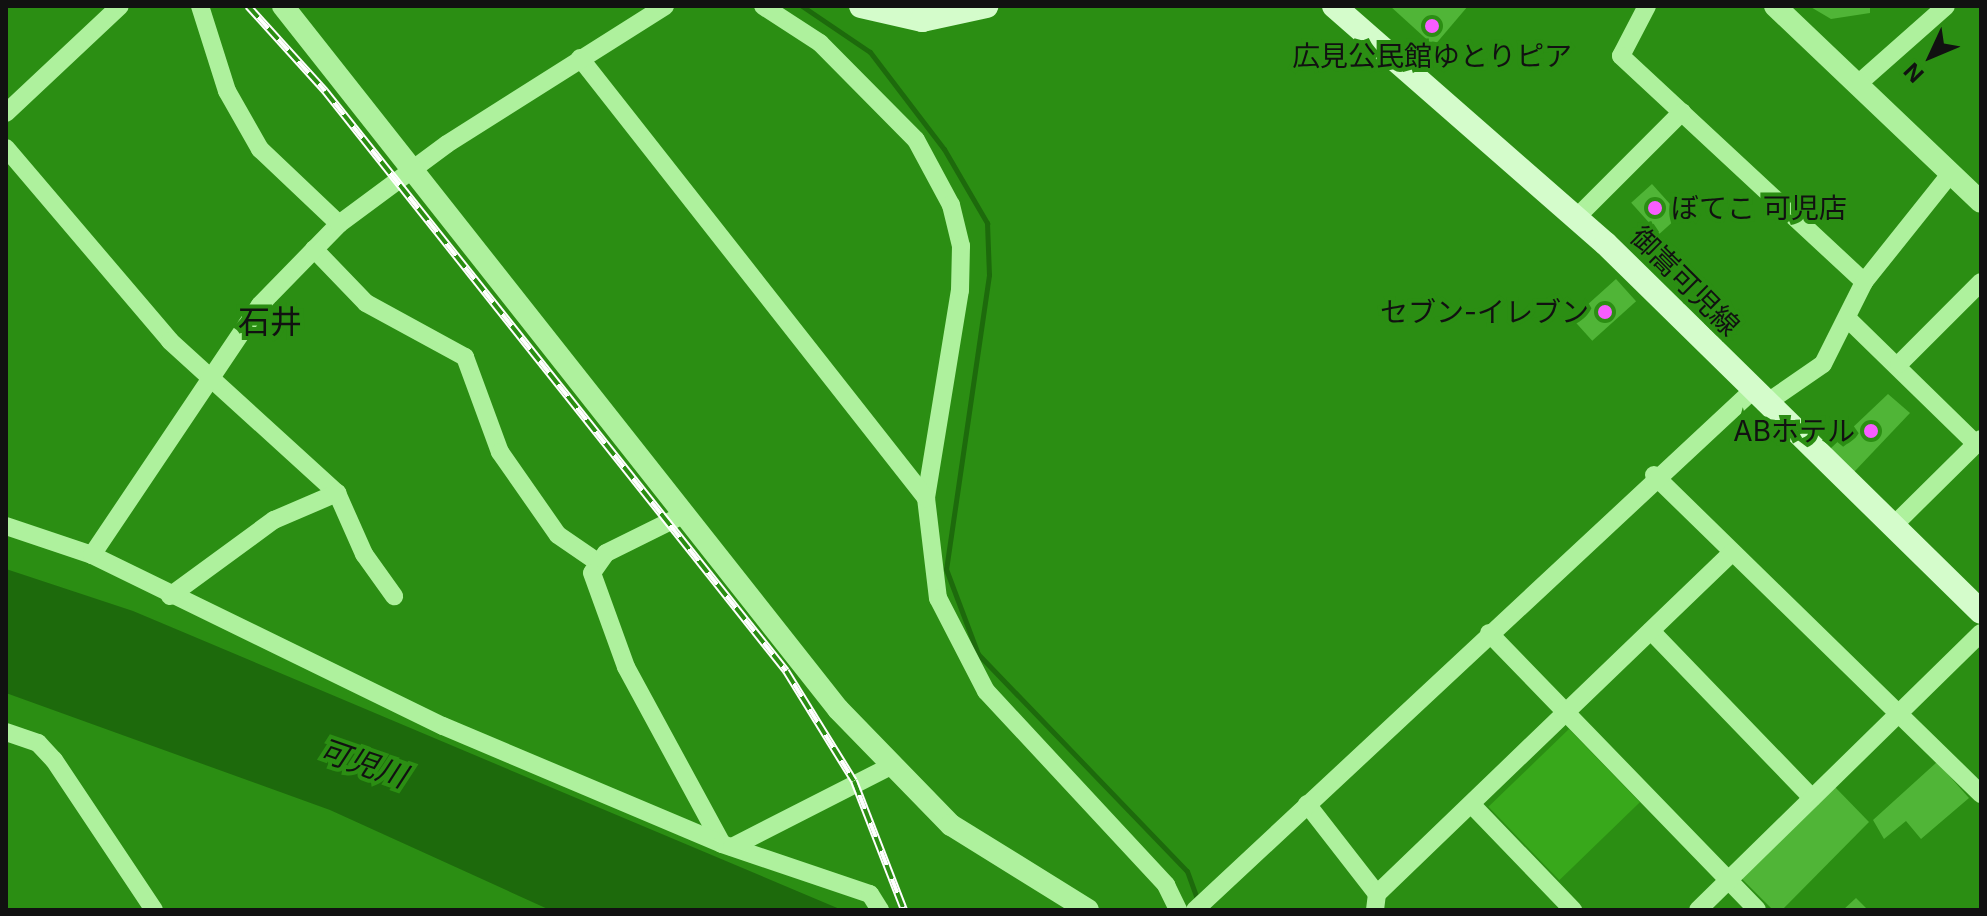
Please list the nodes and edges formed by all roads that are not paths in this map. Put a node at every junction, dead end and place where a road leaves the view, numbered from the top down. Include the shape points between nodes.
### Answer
1 (120, 6) edge
2 (200, 6) edge
3 (283, 6) edge
4 (665, 6) edge
5 (763, 6) edge
6 (861, 6) edge
7 (986, 6) edge
8 (1334, 6) edge
9 (1647, 6) edge
10 (1775, 6) edge
11 (1946, 6) edge
12 (580, 58) junction
13 (1859, 83) junction
14 (1682, 112) junction
15 (6, 113) edge
16 (6, 148) edge
17 (414, 166) junction
18 (1951, 173) junction
19 (1981, 202) edge
20 (1576, 218) junction
21 (339, 224) junction
22 (314, 249) junction
23 (1864, 282) junction
24 (1981, 282) edge
25 (1850, 321) junction
26 (1899, 364) junction
27 (210, 376) junction
28 (1759, 397) junction
29 (1978, 442) edge
30 (1654, 475) junction
31 (337, 493) junction
32 (926, 498) junction
33 (683, 515) junction
34 (6, 526) edge
35 (1892, 527) junction
36 (1732, 552) junction
37 (92, 555) junction
38 (596, 561) junction
39 (170, 596) junction
40 (394, 596) dead end
41 (1976, 599) edge
42 (1651, 631) junction
43 (1489, 633) junction
44 (1981, 633) edge
45 (1566, 714) junction
46 (1899, 715) junction
47 (6, 732) edge
48 (889, 767) junction
49 (1981, 794) edge
50 (1812, 798) junction
51 (1307, 804) junction
52 (1472, 805) junction
53 (727, 846) junction
54 (1728, 880) junction
55 (1376, 902) edge
56 (154, 910) edge
57 (880, 910) edge
58 (1088, 910) edge
59 (1178, 910) edge
60 (1195, 910) edge
61 (1573, 910) edge
62 (1698, 910) edge
63 (1757, 910) edge

1 - 15 street
2 - 21 street via 227,91 260,149
3 - 17 street
4 - 12 street
5 - 32 street via 820,43 916,140 951,205 961,246 960,290
6 - 7 main road via 922,20
8 - 20 main road, 御嵩可児線
9 - 14 street via 1621,56
10 - 13 street
11 - 13 street
12 - 17 street
12 - 32 street
13 - 18 street
14 - 20 street
14 - 23 street
16 - 27 street via 107,271
17 - 21 street
17 - 33 street
18 - 19 street
18 - 23 street
20 - 28 main road, 御嵩可児線
21 - 22 street
22 - 27 street via 260,305
22 - 38 street via 366,303 465,357 500,452 558,535
23 - 25 street
24 - 26 street
25 - 26 street
25 - 28 street via 1823,364
26 - 29 street
27 - 31 street
27 - 37 street
28 - 30 street
28 - 35 main road, 御嵩可児線
29 - 35 street
30 - 36 street
30 - 43 street
31 - 39 street via 274,520
31 - 40 street via 364,554
32 - 59 street via 938,598 986,691 1166,885
33 - 38 street
33 - 48 street
34 - 37 street
35 - 41 main road, 御嵩可児線
36 - 42 street
36 - 46 street
37 - 39 street
38 - 53 street via 592,573 626,667
39 - 53 street via 443,726
42 - 45 street
42 - 50 street
43 - 45 street
43 - 51 street
44 - 46 street
45 - 52 street
45 - 54 street
46 - 49 street
46 - 50 street
47 - 56 street via 38,743 54,760
48 - 53 street
48 - 58 street via 951,825
50 - 54 street
51 - 55 street
51 - 60 street
52 - 55 street
52 - 61 street
53 - 57 street via 870,894
54 - 62 street
54 - 63 street

